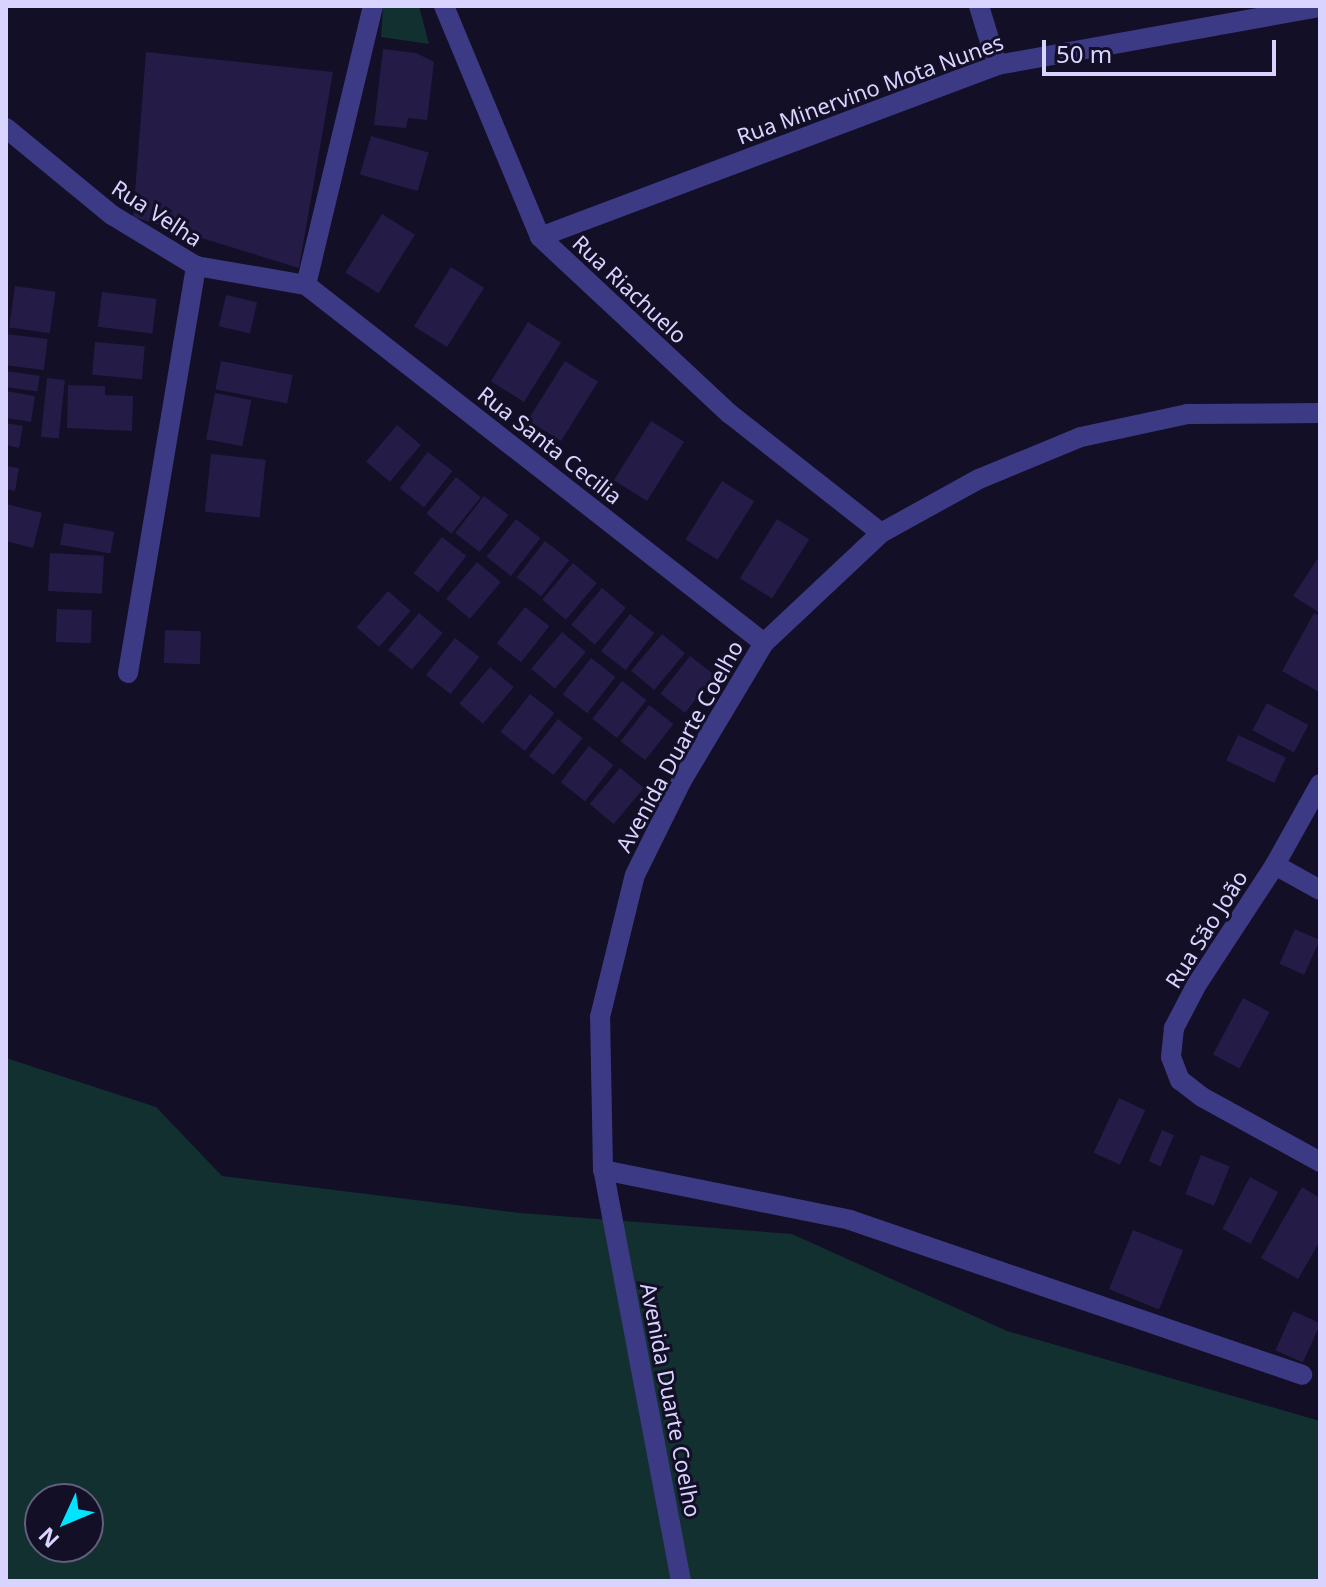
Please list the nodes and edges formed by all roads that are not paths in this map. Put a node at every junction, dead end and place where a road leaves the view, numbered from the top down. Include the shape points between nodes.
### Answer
1 (373, 6) edge
2 (444, 6) edge
3 (979, 6) edge
4 (1320, 7) edge
5 (997, 65) junction
6 (6, 128) edge
7 (540, 237) junction
8 (196, 266) junction
9 (306, 285) junction
10 (1320, 413) edge
11 (881, 533) junction
12 (764, 643) junction
13 (128, 673) dead end
14 (1320, 784) edge
15 (1275, 865) junction
16 (1320, 890) edge
17 (1320, 1162) edge
18 (603, 1170) junction
19 (1302, 1375) dead end
20 (681, 1581) edge

1 - 9 street
2 - 7 street, Rua Riachuelo
3 - 5 street
4 - 5 street, Rua Minervino Mota Nunes
5 - 7 street, Rua Minervino Mota Nunes
6 - 8 street, Rua Velha via 112,215
7 - 11 street, Rua Riachuelo via 730,414
8 - 9 street, Rua Velha
8 - 13 street
9 - 12 street, Rua Santa Cecilia
10 - 11 street, Avenida Duarte Coelho via 1187,414 1081,437 979,479
11 - 12 street, Avenida Duarte Coelho
12 - 18 street, Avenida Duarte Coelho via 682,780 635,875 600,1017
14 - 15 street, Rua São João
15 - 16 street
15 - 17 street, Rua São João via 1174,1028 1171,1057 1180,1080 1202,1097
18 - 19 street via 850,1220
18 - 20 street, Avenida Duarte Coelho

